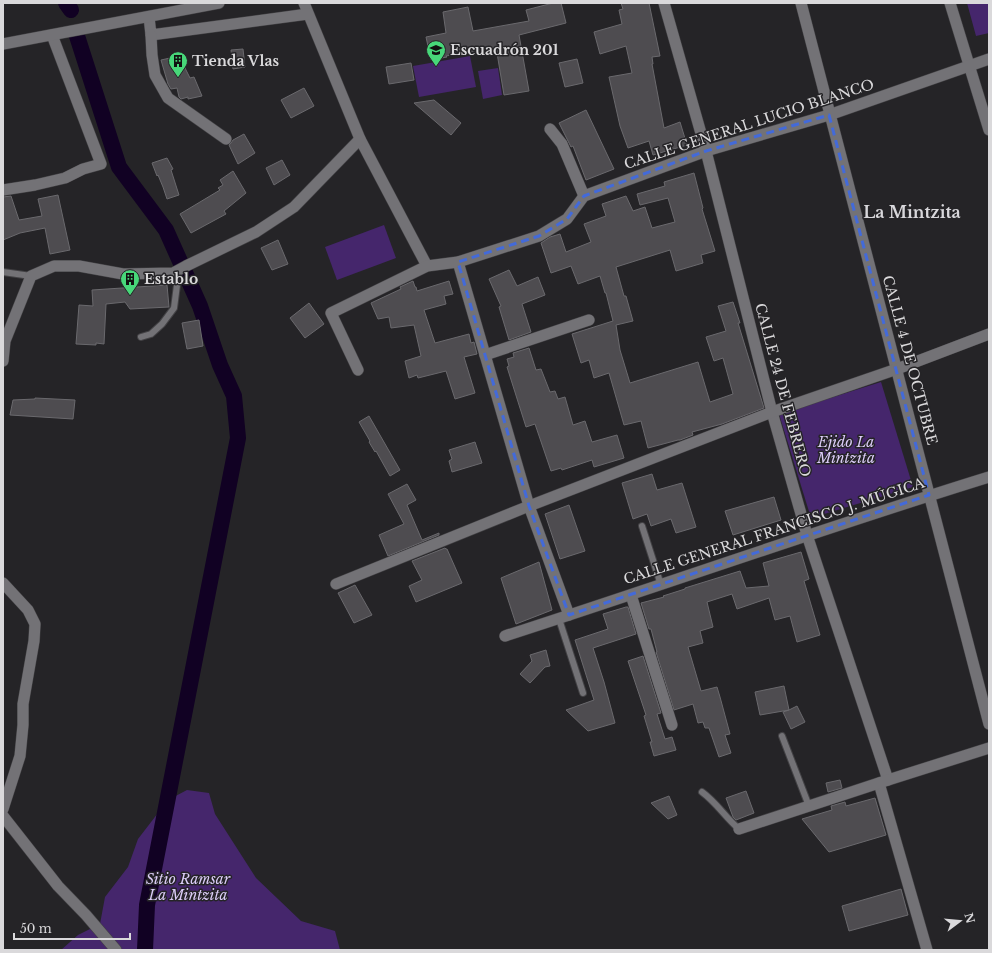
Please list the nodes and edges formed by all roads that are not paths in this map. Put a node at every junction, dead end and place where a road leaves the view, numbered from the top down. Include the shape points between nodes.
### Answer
1 (219, 3) edge
2 (304, 3) edge
3 (664, 3) edge
4 (801, 3) edge
5 (950, 3) edge
6 (308, 14) junction
7 (149, 17) junction
8 (52, 35) junction
9 (151, 35) junction
10 (3, 44) edge
11 (989, 59) edge
12 (969, 66) junction
13 (829, 115) junction
14 (550, 129) dead end
15 (989, 130) edge
16 (226, 139) dead end
17 (360, 139) junction
18 (706, 151) junction
19 (3, 190) edge
20 (584, 196) junction
21 (458, 262) junction
22 (427, 266) junction
23 (179, 270) junction
24 (3, 272) edge
25 (31, 276) junction
26 (589, 320) dead end
27 (989, 334) edge
28 (141, 336) dead end
29 (485, 355) junction
30 (3, 361) edge
31 (897, 369) junction
32 (358, 370) dead end
33 (772, 412) junction
34 (989, 477) edge
35 (930, 495) junction
36 (529, 506) junction
37 (642, 526) dead end
38 (807, 535) junction
39 (3, 583) edge
40 (336, 584) dead end
41 (661, 585) junction
42 (631, 595) junction
43 (564, 617) junction
44 (505, 636) dead end
45 (583, 693) dead end
46 (989, 724) edge
47 (672, 725) dead end
48 (782, 736) dead end
49 (989, 748) edge
50 (883, 781) junction
51 (702, 792) dead end
52 (809, 806) junction
53 (3, 809) edge
54 (3, 816) edge
55 (739, 829) joint
56 (116, 950) edge
57 (927, 950) edge

1 - 7 street
2 - 6 street
3 - 18 street, CALLE 24 DE FEBRERO
4 - 13 street, CALLE 4 DE OCTUBRE
5 - 12 street
6 - 9 street
6 - 17 street
7 - 8 street
7 - 9 street
8 - 10 street
8 - 19 street via 101,164 65,178
9 - 16 street via 155,75 168,98
11 - 12 street, CALLE GENERAL LUCIO BLANCO
12 - 13 street, CALLE GENERAL LUCIO BLANCO
12 - 15 street
13 - 18 street, CALLE GENERAL LUCIO BLANCO
13 - 31 street, CALLE 4 DE OCTUBRE
14 - 20 street via 562,144
17 - 22 street
17 - 23 street via 294,208 256,232
18 - 20 street, CALLE GENERAL LUCIO BLANCO
18 - 33 street, CALLE 24 DE FEBRERO
20 - 21 street via 567,219 539,236
21 - 22 street
21 - 29 street
22 - 32 street via 331,313
23 - 25 street via 123,274 79,266 54,266
23 - 28 lane via 174,308 151,334
24 - 25 lane
25 - 30 street via 5,342
26 - 29 street
27 - 31 street
29 - 36 street
31 - 33 street
31 - 35 street, CALLE 4 DE OCTUBRE
33 - 36 street
33 - 38 street, CALLE 24 DE FEBRERO
34 - 35 street, CALLE GENERAL FRANCISCO J. MÚGICA
35 - 38 street, CALLE GENERAL FRANCISCO J. MÚGICA
35 - 46 street, CALLE 4 DE OCTUBRE
36 - 40 street
36 - 43 street
37 - 41 lane
38 - 41 street, CALLE GENERAL FRANCISCO J. MÚGICA
38 - 50 street, CALLE 24 DE FEBRERO
39 - 53 street via 28,610 35,624 23,704 20,756
41 - 42 street, CALLE GENERAL FRANCISCO J. MÚGICA
42 - 43 street, CALLE GENERAL FRANCISCO J. MÚGICA
42 - 47 street
43 - 44 street, CALLE GENERAL FRANCISCO J. MÚGICA
43 - 45 lane
48 - 52 lane
49 - 50 street
50 - 52 street
50 - 57 street, CALLE 24 DE FEBRERO
51 - 55 lane via 711,798
52 - 55 street
54 - 56 street via 58,886

